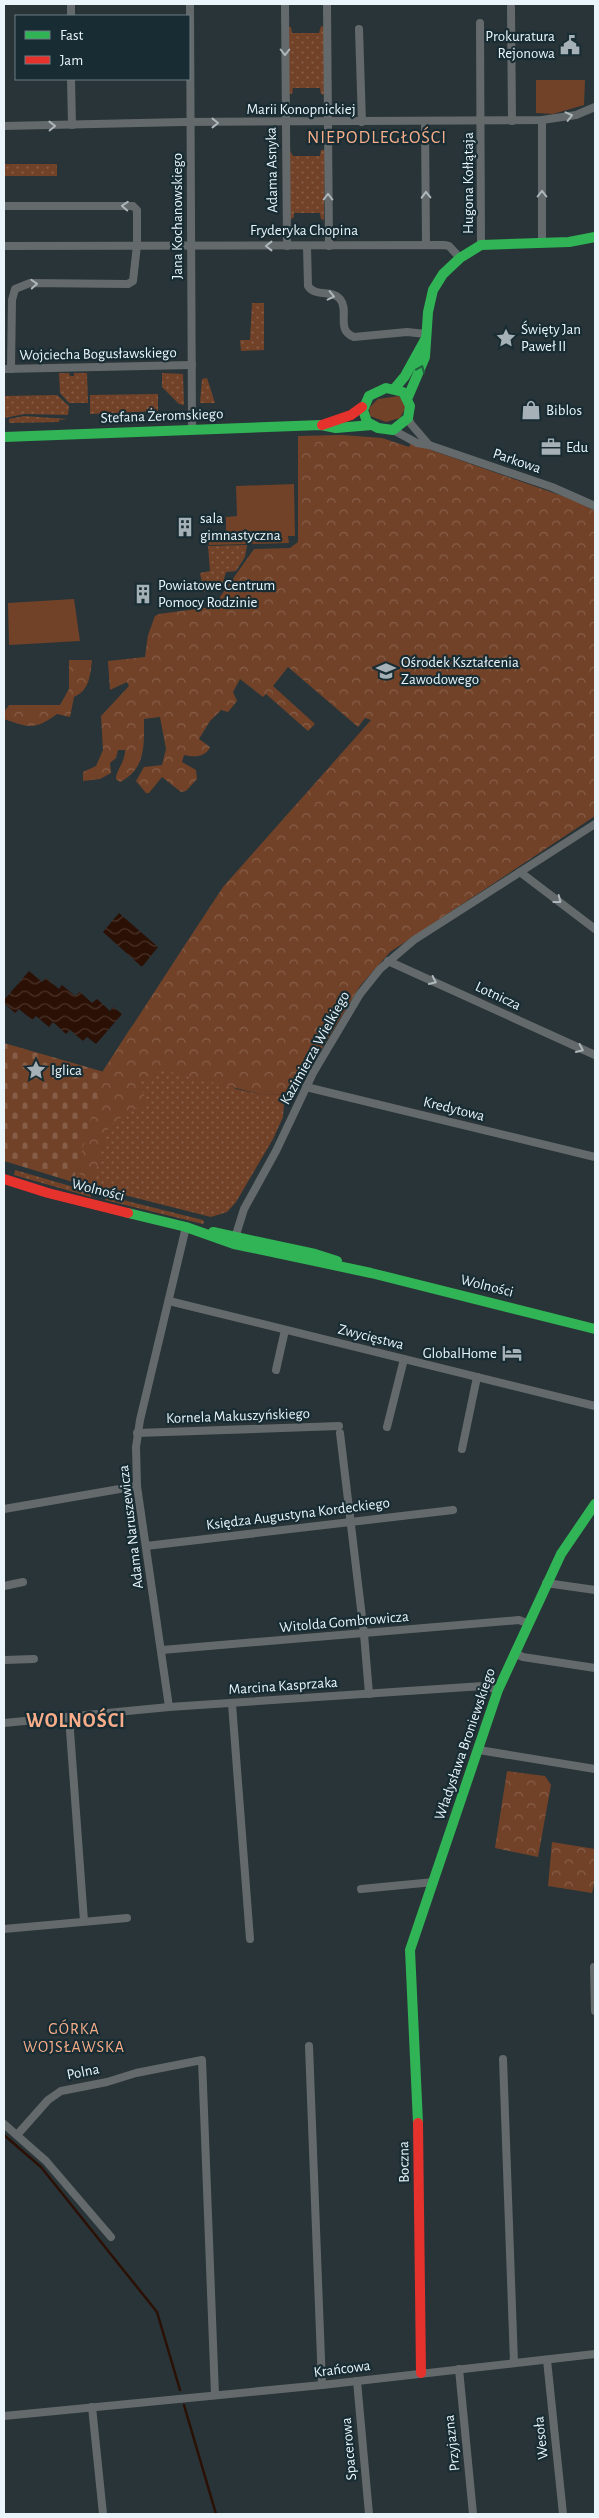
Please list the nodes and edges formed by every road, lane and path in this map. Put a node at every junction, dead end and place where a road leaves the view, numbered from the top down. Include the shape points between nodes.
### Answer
1 (190, 4) edge
2 (285, 4) edge
3 (327, 4) edge
4 (511, 7) dead end
5 (480, 23) dead end
6 (359, 29) dead end
7 (71, 80) edge
8 (595, 106) edge
9 (542, 120) junction
10 (481, 121) junction
11 (512, 121) junction
12 (285, 122) junction
13 (362, 122) junction
14 (425, 122) junction
15 (190, 123) junction
16 (328, 123) junction
17 (4, 126) edge
18 (72, 126) junction
19 (4, 206) edge
20 (595, 237) edge
21 (542, 243) junction
22 (426, 244) junction
23 (137, 245) junction
24 (191, 245) junction
25 (482, 245) junction
26 (4, 246) edge
27 (287, 246) junction
28 (307, 246) junction
29 (329, 246) junction
30 (460, 258) junction
31 (426, 336) junction
32 (192, 366) junction
33 (7, 369) edge
34 (395, 388) junction
35 (408, 398) junction
36 (362, 407) junction
37 (408, 418) junction
38 (321, 425) junction
39 (372, 425) junction
40 (192, 429) junction
41 (393, 430) junction
42 (4, 438) edge
43 (429, 445) junction
44 (595, 506) edge
45 (595, 824) edge
46 (520, 872) junction
47 (595, 929) edge
48 (388, 961) junction
49 (595, 1055) edge
50 (306, 1087) junction
51 (595, 1157) edge
52 (4, 1179) edge
53 (186, 1227) junction
54 (235, 1239) junction
55 (169, 1301) junction
56 (595, 1329) edge
57 (286, 1330) junction
58 (404, 1359) junction
59 (276, 1370) dead end
60 (477, 1377) junction
61 (595, 1406) edge
62 (387, 1427) dead end
63 (138, 1433) junction
64 (462, 1449) dead end
65 (137, 1486) junction
66 (595, 1504) edge
67 (4, 1509) edge
68 (453, 1510) dead end
69 (350, 1521) junction
70 (146, 1546) junction
71 (23, 1582) dead end
72 (546, 1583) junction
73 (4, 1586) edge
74 (595, 1590) edge
75 (528, 1623) junction
76 (364, 1634) junction
77 (162, 1650) junction
78 (514, 1653) junction
79 (34, 1659) dead end
80 (4, 1660) edge
81 (595, 1668) edge
82 (498, 1690) junction
83 (369, 1694) junction
84 (232, 1704) junction
85 (169, 1707) junction
86 (70, 1717) junction
87 (4, 1723) edge
88 (479, 1750) junction
89 (595, 1769) edge
90 (434, 1882) junction
91 (361, 1888) dead end
92 (127, 1918) dead end
93 (84, 1921) junction
94 (4, 1929) edge
95 (250, 1939) dead end
96 (410, 1950) joint
97 (594, 1967) dead end
98 (595, 2011) edge
99 (309, 2046) dead end
100 (503, 2058) dead end
101 (4, 2124) edge
102 (17, 2135) junction
103 (111, 2237) dead end
104 (595, 2354) edge
105 (547, 2360) junction
106 (514, 2363) junction
107 (459, 2370) junction
108 (421, 2373) junction
109 (357, 2381) junction
110 (322, 2385) junction
111 (215, 2396) junction
112 (92, 2407) junction
113 (4, 2416) edge
114 (103, 2514) edge
115 (368, 2514) edge
116 (473, 2514) edge
117 (563, 2514) edge

1 - 15 street, Jana Kochanowskiego
2 -> 12 street, Adama Asnyka
3 - 16 street
4 - 11 street
5 - 10 street, Hugona Kołłątaja
6 - 13 street
7 - 18 street
9 -> 8 street, Marii Konopnickiej via 576,114
9 - 11 street, Marii Konopnickiej
21 -> 9 street
10 - 11 street, Marii Konopnickiej
10 - 14 street, Marii Konopnickiej
10 - 25 street, Hugona Kołłątaja
15 -> 12 street, Marii Konopnickiej
12 - 16 street, Marii Konopnickiej
12 - 27 street, Adama Asnyka
13 - 14 street, Marii Konopnickiej
13 - 16 street, Marii Konopnickiej
22 -> 14 street
15 - 18 street, Marii Konopnickiej
15 - 24 street, Jana Kochanowskiego
29 -> 16 street
17 -> 18 street, Marii Konopnickiej
23 -> 19 street via 137,210 133,206
20 - 21 street
21 - 25 street
22 - 29 street, Fryderyka Chopina
22 - 30 street, Fryderyka Chopina via 449,246
23 - 24 street, Fryderyka Chopina
23 - 26 street, Fryderyka Chopina
33 -> 23 street via 15,289 30,283 128,284 134,279
27 -> 24 street, Fryderyka Chopina
24 - 32 street, Jana Kochanowskiego
25 - 30 street
27 - 28 street, Fryderyka Chopina
28 - 29 street, Fryderyka Chopina
28 -> 31 street via 308,286 315,294 340,299 348,334 408,332
30 - 31 street via 443,274 433,290
31 - 34 street via 407,375
35 -> 31 street via 425,357
32 - 33 street, Wojciecha Bogusławskiego
32 - 40 street, Jana Kochanowskiego
34 - 35 street
34 - 36 street via 377,390 366,398
35 - 37 street via 411,408
36 - 38 street, Stefana Żeromskiego via 351,416
36 - 39 street via 365,419
37 - 41 street
37 - 43 street
38 - 39 street, Stefana Żeromskiego via 336,428
38 - 40 street, Stefana Żeromskiego
39 - 41 street
40 - 42 street, Stefana Żeromskiego
41 - 43 street, Parkowa via 417,443
43 - 44 street, Parkowa via 561,490
45 - 46 street, Kazimierza Wielkiego
46 -> 47 street
46 - 48 street, Kazimierza Wielkiego via 414,940
48 -> 49 street, Lotnicza
48 - 50 street, Kazimierza Wielkiego via 360,994
50 - 51 street, Kredytowa
50 - 54 street, Kazimierza Wielkiego via 244,1209
52 - 53 street, Wolności
53 - 54 street, Wolności
53 - 55 street, Adama Naruszewicza
54 - 56 street, Wolności via 315,1254 371,1273
55 - 57 street, Zwycięstwa
55 - 63 street, Adama Naruszewicza
57 - 58 street, Zwycięstwa
57 - 59 street
58 - 60 street, Zwycięstwa
58 - 62 street
60 - 61 street, Zwycięstwa
60 - 64 street
63 - 65 street, Adama Naruszewicza
63 - 69 street, Kornela Makuszyńskiego via 340,1429
65 - 67 street
65 - 70 street, Adama Naruszewicza
66 - 72 street, Władysława Broniewskiego via 561,1554
68 - 69 street, Księdza Augustyna Kordeckiego
69 - 70 street, Księdza Augustyna Kordeckiego
69 - 76 street
70 - 77 street, Adama Naruszewicza
71 - 73 street
72 - 74 street
72 - 75 street, Władysława Broniewskiego
75 - 76 street, Witolda Gombrowicza via 519,1620
75 - 78 street, Władysława Broniewskiego
76 - 77 street, Witolda Gombrowicza
76 - 83 street
77 - 85 street, Adama Naruszewicza
78 - 81 street
78 - 82 street, Władysława Broniewskiego
79 - 80 street
82 - 83 street, Marcina Kasprzaka via 484,1686
82 - 88 street, Władysława Broniewskiego via 478,1742
83 - 84 street, Marcina Kasprzaka
84 - 85 street, Marcina Kasprzaka
84 - 95 street
85 - 86 street, Marcina Kasprzaka
86 - 87 street, Marcina Kasprzaka
86 - 93 street
88 - 89 street
88 - 90 street, Władysława Broniewskiego
90 - 91 street
90 - 96 street, Władysława Broniewskiego
92 - 93 street
93 - 94 street
96 - 108 street, Boczna via 418,2132
97 - 98 street
99 - 110 street
100 - 106 street
101 - 102 street
102 - 103 street via 46,2161
102 - 111 street, Polna via 48,2100 61,2091 202,2060
104 - 105 street, Krańcowa
105 - 106 street, Krańcowa
105 - 117 street, Wesoła
106 - 107 street, Krańcowa
107 - 108 street, Krańcowa
107 - 116 street, Przyjazna
108 - 109 street, Krańcowa
109 - 110 street, Krańcowa
109 - 115 street, Spacerowa
110 - 111 street, Krańcowa
111 - 112 street, Krańcowa
112 - 113 street, Krańcowa
112 - 114 street

